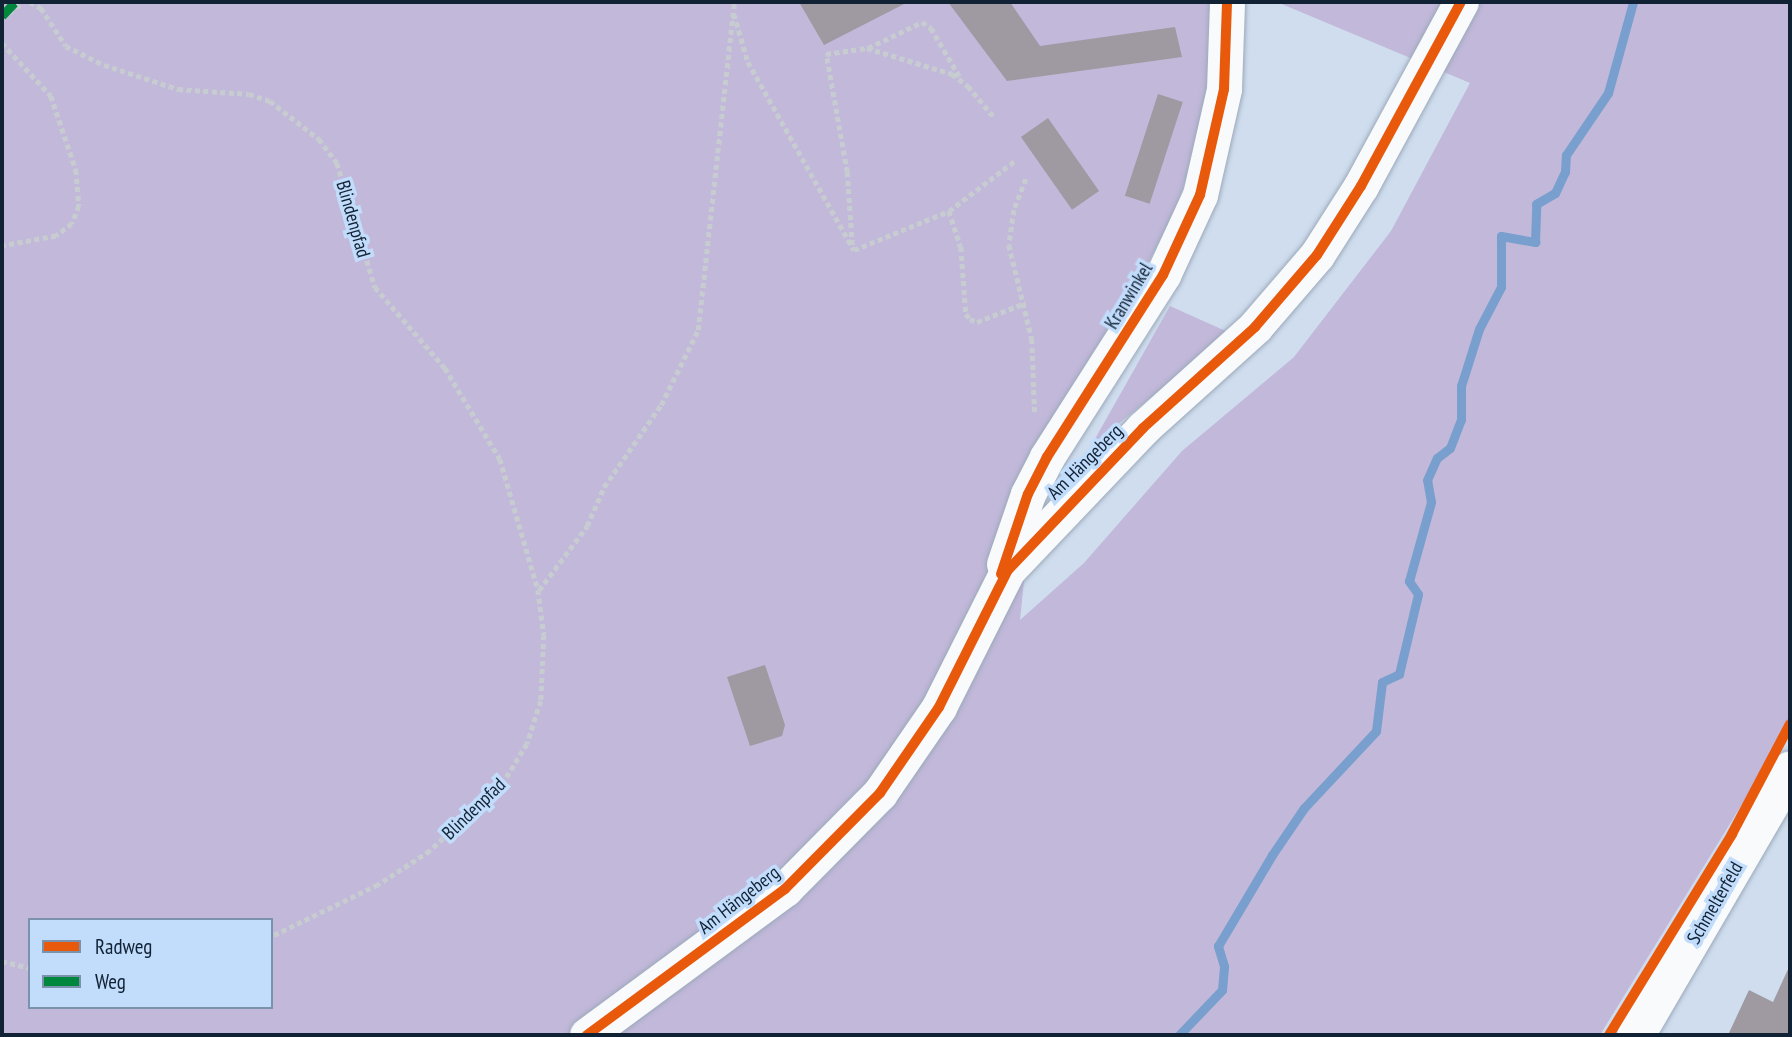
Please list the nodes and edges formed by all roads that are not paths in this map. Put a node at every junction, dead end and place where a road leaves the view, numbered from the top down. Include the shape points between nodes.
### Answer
1 (1227, 2) edge
2 (1461, 2) edge
3 (997, 586) junction
4 (1790, 769) edge
5 (587, 1035) edge
6 (1636, 1035) edge

1 - 3 street, Kranwinkel via 1224,89 1200,195 1163,275 1047,457 1028,494
2 - 3 street, Am Hängeberg via 1361,186 1296,281 1255,327 1143,428 1045,527
3 - 5 street, Am Hängeberg via 939,707 900,768 855,822 785,889
4 - 6 main road, Schmelterfeld

